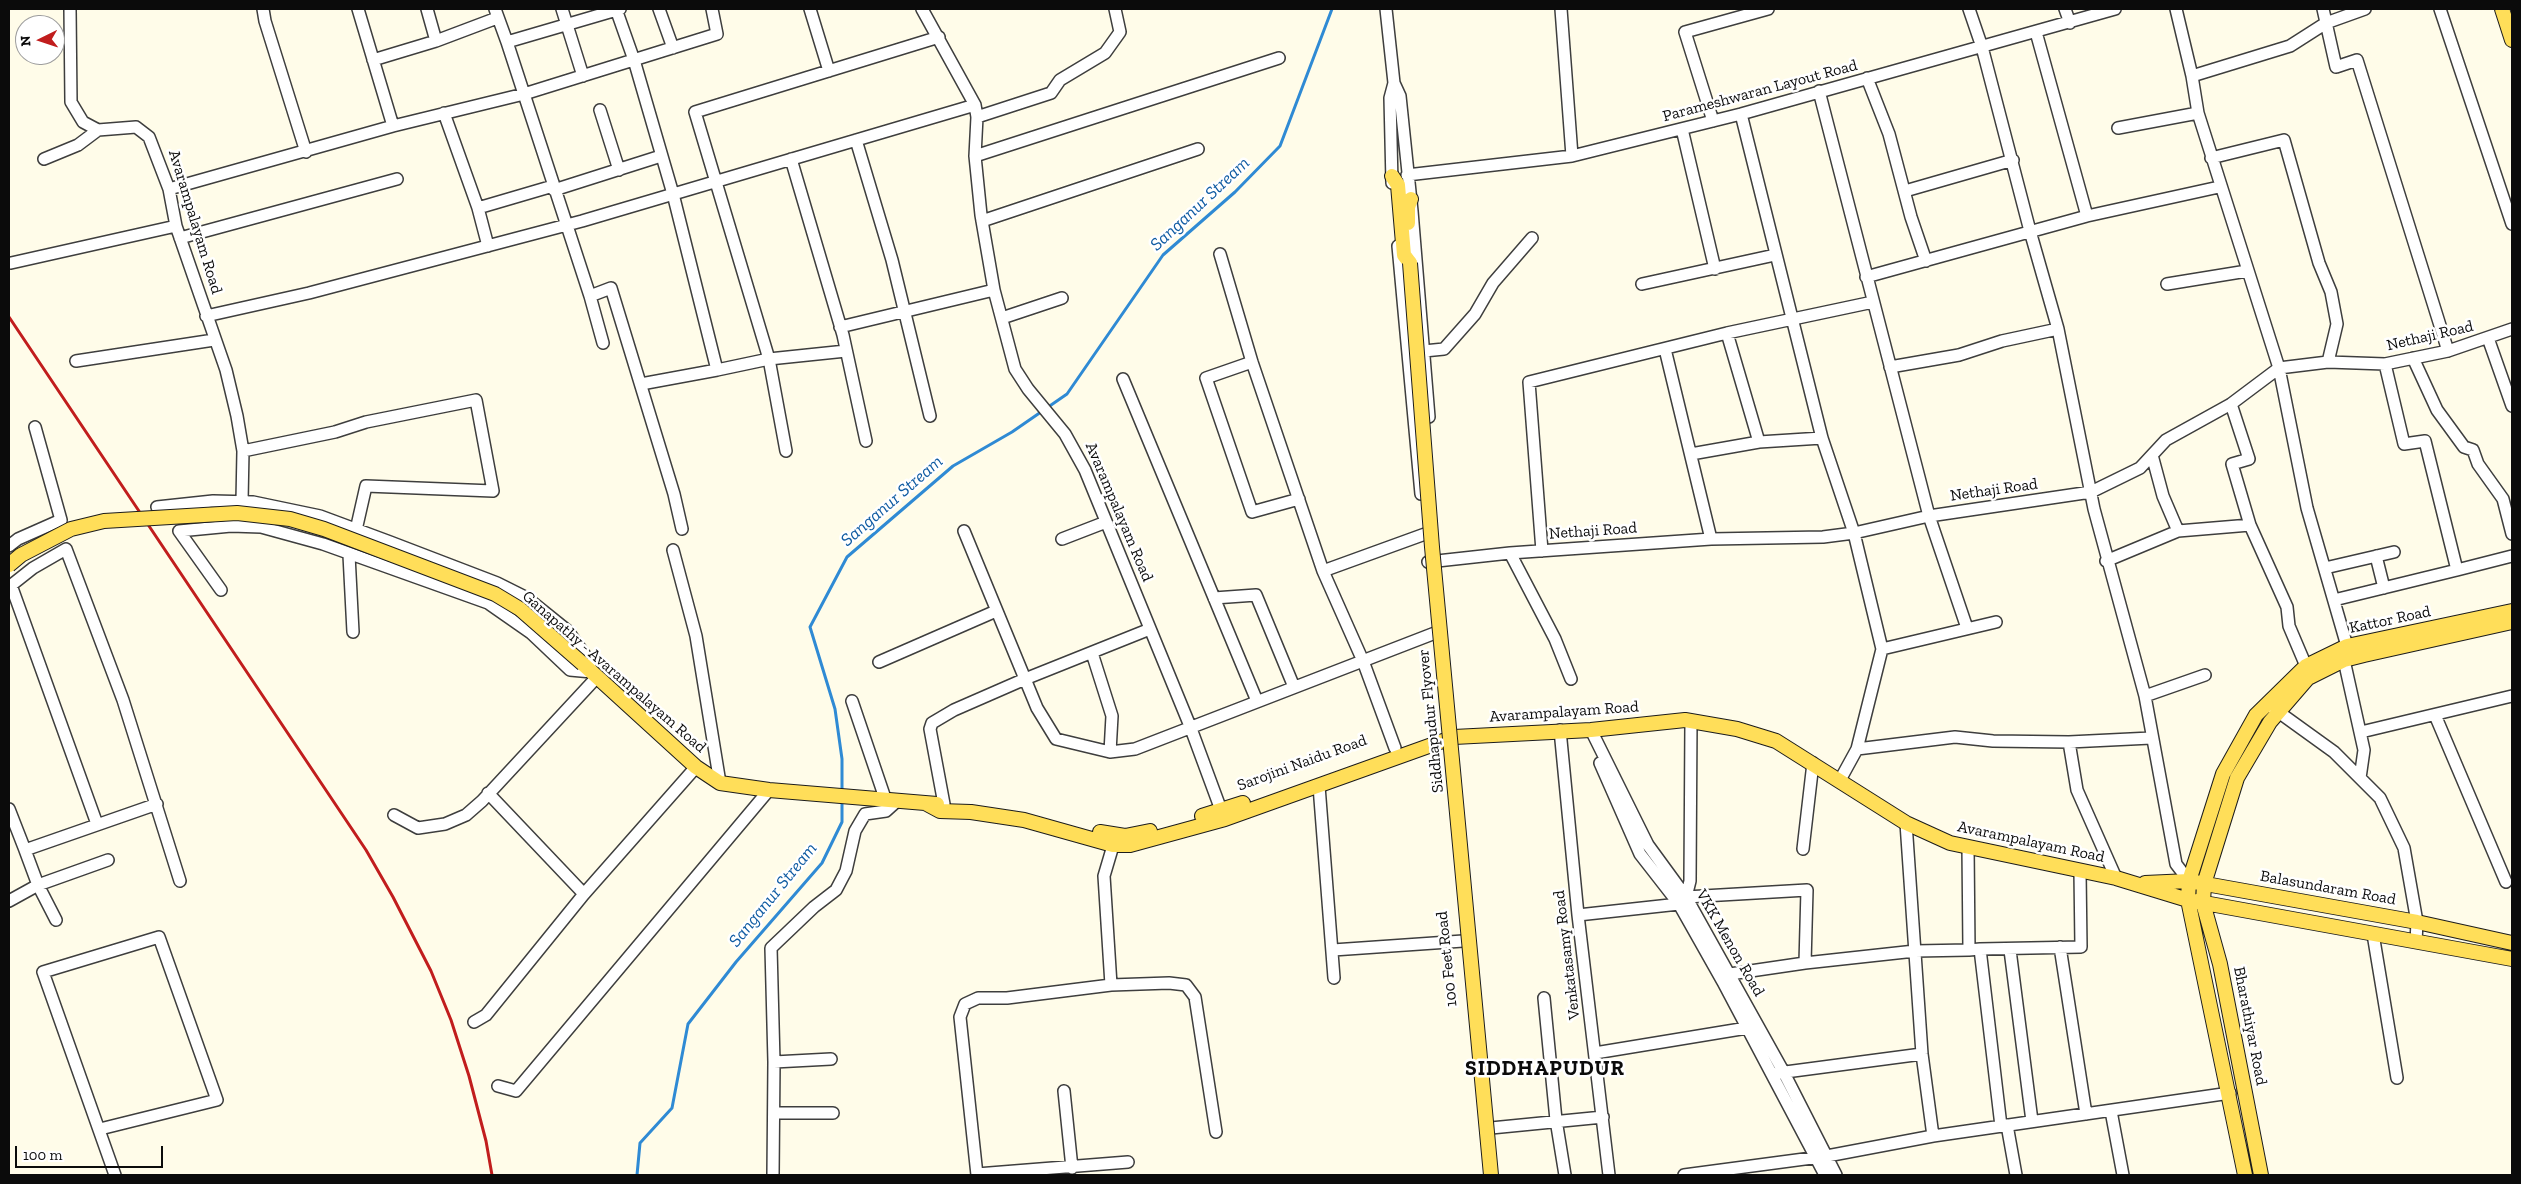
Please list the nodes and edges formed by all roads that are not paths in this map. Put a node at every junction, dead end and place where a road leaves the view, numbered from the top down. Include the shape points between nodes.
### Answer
1 (70, 9) edge
2 (263, 9) edge
3 (358, 9) edge
4 (427, 9) edge
5 (562, 9) edge
6 (618, 9) edge
7 (659, 9) edge
8 (712, 9) edge
9 (810, 9) edge
10 (922, 9) edge
11 (1115, 9) edge
12 (1386, 9) edge
13 (1561, 9) edge
14 (1768, 9) edge
15 (1969, 9) edge
16 (2065, 9) edge
17 (2116, 9) edge
18 (2176, 9) edge
19 (2322, 9) edge
20 (2365, 9) edge
21 (2440, 9) edge
22 (2502, 9) edge
23 (496, 13) edge
24 (2070, 23) junction
25 (567, 24) junction
26 (2326, 24) junction
27 (2036, 32) junction
28 (939, 37) junction
29 (2512, 40) edge
30 (436, 41) junction
31 (507, 42) junction
32 (1982, 47) junction
33 (673, 48) junction
34 (1279, 58) dead end
35 (373, 60) junction
36 (634, 60) junction
37 (828, 71) junction
38 (583, 76) junction
39 (2192, 76) junction
40 (1867, 78) junction
41 (1394, 83) junction
42 (1820, 91) junction
43 (524, 94) junction
44 (975, 105) junction
45 (600, 110) dead end
46 (2198, 113) junction
47 (444, 114) junction
48 (1741, 114) junction
49 (977, 116) junction
50 (1713, 122) junction
51 (394, 126) junction
52 (2118, 128) dead end
53 (1682, 129) junction
54 (98, 130) junction
55 (856, 140) junction
56 (1198, 149) dead end
57 (306, 152) junction
58 (661, 156) junction
59 (976, 156) junction
60 (1572, 156) junction
61 (2211, 158) junction
62 (44, 159) dead end
63 (791, 159) junction
64 (2012, 160) junction
65 (619, 170) junction
66 (1407, 175) junction
67 (1392, 176) junction
68 (397, 178) dead end
69 (716, 182) junction
70 (2219, 187) junction
71 (554, 188) junction
72 (169, 190) junction
73 (1905, 190) junction
74 (673, 194) junction
75 (1411, 199) junction
76 (478, 208) junction
77 (2087, 216) junction
78 (982, 221) junction
79 (2512, 224) edge
80 (566, 225) junction
81 (176, 226) junction
82 (1405, 227) junction
83 (2030, 232) junction
84 (180, 238) junction
85 (1532, 238) dead end
86 (488, 246) junction
87 (1220, 254) dead end
88 (1775, 255) junction
89 (1926, 261) junction
90 (11, 263) dead end
91 (1715, 269) junction
92 (2247, 271) junction
93 (1866, 276) junction
94 (1642, 284) dead end
95 (2167, 284) dead end
96 (994, 290) junction
97 (590, 296) junction
98 (1062, 298) dead end
99 (1873, 302) junction
100 (906, 311) junction
101 (206, 316) junction
102 (1002, 318) junction
103 (1791, 320) junction
104 (840, 327) junction
105 (2058, 329) junction
106 (2512, 329) edge
107 (1727, 334) junction
108 (2488, 338) junction
109 (214, 340) junction
110 (603, 343) dead end
111 (1665, 349) junction
112 (846, 351) junction
113 (1424, 351) junction
114 (2448, 351) junction
115 (2413, 358) junction
116 (769, 359) junction
117 (76, 362) dead end
118 (1252, 362) junction
119 (2328, 362) junction
120 (2384, 364) junction
121 (1890, 367) junction
122 (2279, 368) junction
123 (717, 370) junction
124 (1123, 379) dead end
125 (640, 384) junction
126 (2231, 404) junction
127 (2512, 406) edge
128 (930, 416) dead end
129 (35, 427) dead end
130 (1822, 438) junction
131 (866, 441) dead end
132 (1759, 442) junction
133 (243, 451) junction
134 (786, 451) dead end
135 (1691, 454) junction
136 (2152, 455) junction
137 (2091, 492) junction
138 (1298, 499) junction
139 (242, 501) junction
140 (157, 507) dead end
141 (1929, 516) junction
142 (1106, 522) junction
143 (2250, 525) junction
144 (356, 530) junction
145 (682, 530) dead end
146 (964, 530) dead end
147 (2178, 531) junction
148 (1854, 533) junction
149 (1425, 534) junction
150 (2512, 534) edge
151 (1062, 539) dead end
152 (1711, 539) junction
153 (9, 546) edge
154 (673, 550) dead end
155 (1542, 550) junction
156 (2394, 552) dead end
157 (1510, 553) junction
158 (349, 555) junction
159 (2376, 556) junction
160 (2512, 556) edge
161 (2106, 561) junction
162 (1433, 562) junction
163 (9, 565) edge
164 (2325, 568) junction
165 (2457, 570) junction
166 (1323, 571) junction
167 (10, 586) edge
168 (2384, 588) junction
169 (221, 590) dead end
170 (1214, 598) junction
171 (2334, 600) junction
172 (996, 611) junction
173 (2512, 611) edge
174 (1996, 622) dead end
175 (2512, 622) edge
176 (1966, 628) junction
177 (1150, 629) junction
178 (353, 632) dead end
179 (1435, 633) junction
180 (2347, 646) junction
181 (1882, 649) junction
182 (1092, 653) junction
183 (2344, 660) junction
184 (878, 662) dead end
185 (1363, 662) junction
186 (2306, 666) junction
187 (591, 671) junction
188 (2205, 675) dead end
189 (1025, 679) junction
190 (1571, 679) dead end
191 (1294, 687) junction
192 (2145, 696) junction
193 (2512, 696) edge
194 (852, 701) dead end
195 (1257, 701) junction
196 (2273, 707) junction
197 (2435, 714) junction
198 (1691, 721) junction
199 (1190, 726) junction
200 (1560, 730) junction
201 (1588, 730) junction
202 (2361, 732) junction
203 (1448, 736) junction
204 (2151, 738) junction
205 (2069, 742) junction
206 (1395, 748) junction
207 (1857, 749) junction
208 (1110, 752) junction
209 (1813, 763) junction
210 (696, 767) junction
211 (2360, 778) junction
212 (1840, 780) junction
213 (720, 782) junction
214 (1319, 786) junction
215 (769, 790) junction
216 (488, 793) junction
217 (887, 801) junction
218 (157, 804) junction
219 (927, 804) junction
220 (944, 804) junction
221 (9, 809) edge
222 (1223, 814) junction
223 (394, 815) dead end
224 (1906, 823) junction
225 (97, 824) junction
226 (1114, 840) junction
227 (1968, 846) junction
228 (1803, 849) dead end
229 (25, 850) junction
230 (108, 860) dead end
231 (2080, 872) junction
232 (2116, 878) junction
233 (2189, 881) junction
234 (180, 882) dead end
235 (2506, 882) dead end
236 (2136, 884) junction
237 (2204, 884) junction
238 (38, 885) junction
239 (584, 894) junction
240 (1682, 900) junction
241 (2188, 900) junction
242 (9, 901) edge
243 (2203, 902) junction
244 (1578, 915) junction
245 (56, 920) dead end
246 (2417, 922) junction
247 (2373, 934) junction
248 (1463, 941) junction
249 (2416, 942) junction
250 (2512, 943) edge
251 (2060, 947) junction
252 (1975, 949) junction
253 (1333, 950) junction
254 (2010, 950) junction
255 (1915, 951) junction
256 (2512, 959) edge
257 (1805, 963) junction
258 (1730, 974) junction
259 (1334, 978) dead end
260 (1111, 985) junction
261 (1544, 998) dead end
262 (474, 1022) dead end
263 (1747, 1028) junction
264 (1595, 1053) junction
265 (1922, 1054) junction
266 (831, 1059) dead end
267 (774, 1062) junction
268 (1778, 1073) junction
269 (2397, 1078) dead end
270 (498, 1086) dead end
271 (1064, 1091) dead end
272 (2230, 1094) junction
273 (2111, 1110) junction
274 (833, 1113) dead end
275 (774, 1114) junction
276 (2086, 1114) junction
277 (1603, 1117) junction
278 (1556, 1120) junction
279 (2032, 1121) junction
280 (2004, 1126) junction
281 (1491, 1128) junction
282 (100, 1129) junction
283 (1216, 1132) dead end
284 (1934, 1136) junction
285 (1821, 1157) junction
286 (1128, 1162) dead end
287 (1072, 1168) junction
288 (1706, 1173) edge
289 (115, 1175) edge
290 (773, 1175) edge
291 (977, 1175) edge
292 (1487, 1175) edge
293 (1491, 1175) edge
294 (1496, 1175) edge
295 (1565, 1175) edge
296 (1609, 1175) edge
297 (1684, 1175) edge
298 (1825, 1175) edge
299 (1836, 1175) edge
300 (2016, 1175) edge
301 (2123, 1175) edge
302 (2245, 1175) edge
303 (2261, 1175) edge

1 - 54 street via 71,102 83,122
2 - 57 street
3 - 35 street
4 - 30 street
5 - 25 street
6 - 25 street
6 - 36 street
7 - 33 street
8 - 33 street via 717,34
9 - 37 street
10 - 28 street, Avarampalayam Road
11 - 49 street via 1120,32 1105,52 1060,80 1051,93
12 - 41 street
13 - 60 street
14 - 50 street via 1685,32
15 - 32 street
16 - 24 street
17 - 24 street, Parameshwaran Layout Road
18 - 39 street
19 - 26 street
20 - 26 street
21 - 79 street
22 - 29 main road
23 - 30 street
23 - 31 street
24 - 27 street, Parameshwaran Layout Road
25 - 31 street
25 - 38 street
26 - 39 street via 2290,46
26 - 114 street via 2336,67 2357,60
27 - 32 street, Parameshwaran Layout Road
27 - 77 street
28 - 37 street
28 - 44 street, Avarampalayam Road
30 - 35 street
31 - 43 street
32 - 40 street, Parameshwaran Layout Road
32 - 64 street
33 - 36 street
34 - 59 street
35 - 51 street
36 - 38 street
36 - 58 street
37 - 69 street via 694,112
38 - 43 street
39 - 46 street
40 - 42 street, Parameshwaran Layout Road
40 - 73 street via 1889,134
41 - 66 street via 1400,96
41 - 67 street via 1390,98
42 - 48 street, Parameshwaran Layout Road
42 - 93 street
43 - 47 street
43 - 71 street
44 - 49 street, Avarampalayam Road
44 - 55 street
45 - 65 street
46 - 52 street
46 - 61 street
47 - 51 street
47 - 76 street
48 - 50 street, Parameshwaran Layout Road
48 - 88 street
49 - 59 street, Avarampalayam Road
50 - 53 street, Parameshwaran Layout Road
51 - 57 street
53 - 60 street, Parameshwaran Layout Road
53 - 91 street
54 - 62 street via 78,145
54 - 72 street, Avarampalayam Road via 136,127 150,138
55 - 63 street
55 - 100 street
56 - 78 street
57 - 72 street
58 - 65 street
58 - 74 street
59 - 78 street, Avarampalayam Road
60 - 66 street, Parameshwaran Layout Road
61 - 70 street
61 - 119 street via 2284,140 2319,263 2331,292 2337,324
63 - 69 street
63 - 104 street
64 - 73 street
64 - 83 street
65 - 71 street
66 - 75 street
67 - 82 main road, Siddhapudur Flyover via 1398,185
67 - 149 street
68 - 84 street
69 - 74 street
69 - 116 street
70 - 77 street
70 - 92 street
71 - 76 street
71 - 80 street
72 - 81 street, Avarampalayam Road
73 - 89 street
74 - 80 street
74 - 123 street
75 - 82 main road, Siddhapudur Flyover
75 - 113 street
76 - 86 street
77 - 83 street
78 - 96 street, Avarampalayam Road
80 - 86 street
80 - 97 street
81 - 84 street, Avarampalayam Road
81 - 90 street
82 - 293 main road, Siddhapudur Flyover, bridge
83 - 89 street
83 - 105 street
84 - 101 street, Avarampalayam Road
85 - 113 street via 1492,283 1475,314 1444,349
86 - 101 street
87 - 118 street
88 - 91 street
88 - 103 street
89 - 93 street
91 - 94 street
92 - 95 street
92 - 122 street
93 - 99 street
96 - 100 street
96 - 102 street, Avarampalayam Road
97 - 110 street
97 - 125 street via 611,288
98 - 102 street
99 - 103 street
99 - 121 street
100 - 104 street
100 - 128 street
101 - 109 street, Avarampalayam Road
102 - 142 street, Avarampalayam Road via 1015,369 1066,434
103 - 107 street
103 - 130 street
104 - 112 street
105 - 121 street via 2002,341 1959,355
105 - 137 street
106 - 108 street, Nethaji Road
107 - 111 street
107 - 132 street
108 - 114 street, Nethaji Road
108 - 127 street
109 - 117 street
109 - 133 street, Avarampalayam Road via 226,370
111 - 135 street
111 - 155 street via 1529,382
112 - 116 street
112 - 131 street
113 - 162 street
114 - 115 street, Nethaji Road
115 - 120 street, Nethaji Road
115 - 150 street via 2436,410 2464,447 2473,450 2478,464 2503,499
116 - 123 street
116 - 134 street
118 - 138 street
118 - 138 street via 1206,378 1252,512
119 - 120 street, Nethaji Road
119 - 122 street, Nethaji Road
120 - 165 street via 2404,444 2425,441
121 - 141 street
122 - 126 street, Nethaji Road
122 - 164 street via 2307,508
123 - 125 street
124 - 170 street
125 - 145 street
126 - 136 street, Nethaji Road via 2166,440
126 - 143 street via 2249,459 2232,464
129 - 153 street via 61,520
130 - 132 street
130 - 148 street
132 - 135 street
133 - 139 street, Avarampalayam Road
133 - 144 street via 476,400 493,491 366,486
135 - 152 street
136 - 137 street, Nethaji Road via 2140,468
136 - 147 street via 2163,496
137 - 141 street, Nethaji Road
137 - 161 street
138 - 166 street
139 - 140 street via 213,500
139 - 144 street via 320,516
141 - 148 street, Nethaji Road
141 - 176 street
142 - 151 street
142 - 177 street, Avarampalayam Road
143 - 147 street
143 - 186 street via 2287,606 2289,626
144 - 187 street via 498,583 527,598 568,630 587,658
146 - 172 street
147 - 161 street
148 - 152 street, Nethaji Road via 1823,537
148 - 181 street
149 - 162 street
149 - 166 street
152 - 155 street, Nethaji Road
154 - 213 street via 696,636
155 - 157 street, Nethaji Road
156 - 159 street
157 - 162 street, Nethaji Road
157 - 190 street via 1555,639
158 - 169 street via 323,544 260,527 179,531
158 - 178 street
158 - 187 street via 488,603 525,628 570,670
159 - 164 street
159 - 168 street
160 - 165 street
161 - 192 street
162 - 179 street
162 - 203 street
163 - 187 main road, Ganapathy - Avarampalayam Road, bridge via 21,555 71,529 104,521 237,513 290,519 495,594 520,609
164 - 171 street
165 - 168 street
166 - 185 street
167 - 218 street via 66,549 123,700
167 - 225 street
168 - 171 street
170 - 191 street via 1256,595
170 - 195 street
171 - 180 street
172 - 184 street
172 - 189 street
173 - 180 main road, Kattor Road
174 - 176 street
175 - 183 main road, Kattor Road
176 - 181 street
177 - 182 street
177 - 199 street, Avarampalayam Road
179 - 185 street
179 - 203 street
180 - 183 street
180 - 186 main road, Kattor Road
181 - 207 street
182 - 189 street
182 - 208 street via 1112,716
183 - 196 main road, Kattor Road via 2308,678
183 - 202 street
185 - 191 street
185 - 206 street
186 - 196 main road, Kattor Road
187 - 210 main road, Ganapathy - Avarampalayam Road
187 - 216 street
188 - 192 street
189 - 208 street via 1037,708 1056,738
189 - 220 street via 932,723 930,729
191 - 195 street
192 - 204 street
193 - 197 street
194 - 217 street
195 - 199 street
196 - 211 street via 2334,752
196 - 233 main road, Kattor Road via 2256,715 2224,774
196 - 237 main road, Kattor Road via 2237,778
197 - 202 street
197 - 235 street
198 - 201 main road, Avarampalayam Road
198 - 209 main road, Avarampalayam Road via 1737,729 1776,741
198 - 240 street via 1690,882
199 - 208 street via 1135,748
199 - 222 street, Avarampalayam Road
200 - 201 main road, Avarampalayam Road
200 - 203 main road, Avarampalayam Road
200 - 244 street, Venkatasamy Road
201 - 240 street, VKK Menon Road via 1648,845
202 - 211 street via 2364,750
203 - 206 main road, Sarojini Naidu Road
203 - 214 main road, Avarampalayam Road
203 - 248 main road, 100 Feet Road
203 - 281 main road
204 - 205 street
204 - 233 street via 2176,864
205 - 207 street via 1955,737
205 - 232 street via 2077,790
206 - 222 main road, Sarojini Naidu Road
207 - 212 street
209 - 212 main road, Avarampalayam Road
209 - 228 street
210 - 213 main road, Ganapathy - Avarampalayam Road
210 - 239 street
211 - 246 street via 2380,798 2404,848
212 - 224 main road, Avarampalayam Road
213 - 215 main road, Ganapathy - Avarampalayam Road
214 - 222 main road, Avarampalayam Road
214 - 253 street
215 - 217 main road, Ganapathy - Avarampalayam Road
215 - 270 street via 516,1091
216 - 223 street via 466,815 445,824 418,828
216 - 239 street
217 - 219 main road, Ganapathy - Avarampalayam Road
217 - 267 street via 886,811 865,814 856,831 846,871 836,890 771,948
218 - 225 street
218 - 234 street
219 - 220 main road
219 - 226 main road via 940,812 971,812
220 - 226 main road via 985,805 1024,811
221 - 229 street
222 - 226 main road
224 - 227 main road, Avarampalayam Road via 1950,843
224 - 255 street
225 - 229 street
226 - 260 street via 1104,876
227 - 231 main road, Avarampalayam Road
227 - 252 street
229 - 238 street
230 - 238 street
231 - 232 main road, Avarampalayam Road
231 - 251 street via 2081,948
232 - 236 main road, Avarampalayam Road
233 - 236 main road, Balasundaram Road
233 - 237 main road, Balasundaram Road
233 - 241 main road, Kattor Road
236 - 241 main road, Avarampalayam Road
237 - 243 main road, Bharathiyar Road
237 - 246 main road, Balasundaram Road
238 - 242 street
238 - 245 street
239 - 262 street via 486,1015
240 - 244 street
240 - 257 street via 1807,890
240 - 258 street, VKK Menon Road
240 - 263 street, VKK Menon Road
241 - 243 main road
241 - 272 main road, Bharathiyar Road
243 - 247 main road
243 - 303 main road, Bharathiyar Road via 2220,964
244 - 264 street, Venkatasamy Road
246 - 249 street
246 - 250 main road, Balasundaram Road
247 - 249 main road
247 - 269 street
248 - 253 street
248 - 292 main road, 100 Feet Road
249 - 256 main road
251 - 254 street
251 - 276 street
252 - 254 street
252 - 255 street
252 - 280 street
253 - 259 street
254 - 279 street
255 - 257 street
255 - 265 street
257 - 258 street
258 - 268 street, VKK Menon Road
260 - 283 street via 1186,985 1194,997
260 - 291 street via 1007,998 978,998 965,1004 960,1017
261 - 278 street
263 - 264 street
263 - 268 street, VKK Menon Road
264 - 277 street, Venkatasamy Road
265 - 268 street
265 - 284 street
266 - 267 street
267 - 275 street
268 - 285 street, VKK Menon Road
271 - 287 street
272 - 273 street
272 - 302 main road, Bharathiyar Road
273 - 276 street
273 - 301 street
274 - 275 street
275 - 290 street
276 - 279 street
277 - 278 street
277 - 296 street, Venkatasamy Road
278 - 281 street
278 - 295 street
279 - 280 street
280 - 284 street
280 - 300 street
281 - 294 main road
282 - 282 street via 43,972 159,937 217,1100
282 - 289 street
284 - 285 street
285 - 288 street
285 - 298 street, VKK Menon Road
285 - 299 street, VKK Menon Road
286 - 287 street
287 - 291 street
288 - 297 street

